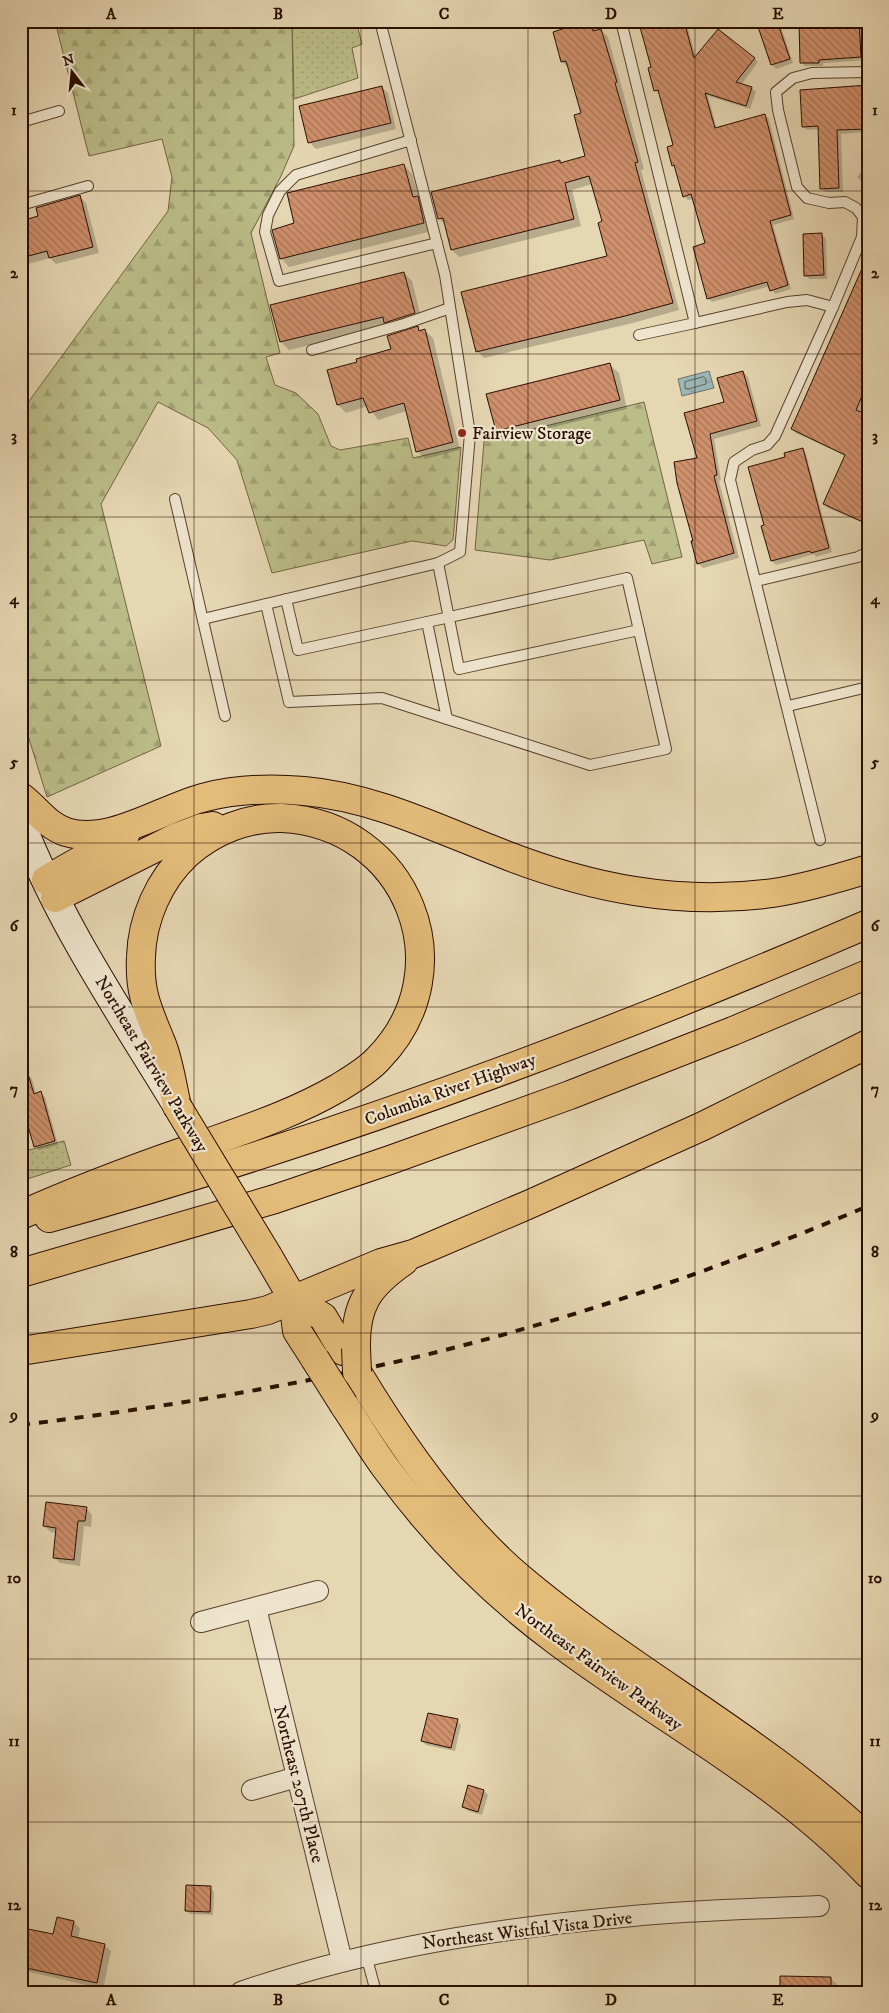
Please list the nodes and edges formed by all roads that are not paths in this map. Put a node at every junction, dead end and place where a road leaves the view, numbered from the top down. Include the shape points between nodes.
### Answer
1 (380, 21) edge
2 (622, 21) edge
3 (868, 72) edge
4 (59, 111) dead end
5 (21, 122) edge
6 (411, 140) junction
7 (88, 186) dead end
8 (21, 205) edge
9 (437, 243) junction
10 (833, 307) junction
11 (450, 308) junction
12 (695, 323) junction
13 (639, 335) dead end
14 (312, 350) dead end
15 (175, 499) dead end
16 (868, 552) edge
17 (438, 563) junction
18 (756, 581) junction
19 (286, 599) junction
20 (266, 604) junction
21 (449, 617) junction
22 (203, 618) junction
23 (428, 622) junction
24 (639, 630) junction
25 (868, 687) edge
26 (788, 706) junction
27 (225, 716) dead end
28 (447, 719) junction
29 (21, 797) edge
30 (245, 821) junction
31 (21, 823) edge
32 (138, 824) junction
33 (820, 840) dead end
34 (868, 870) edge
35 (51, 889) junction
36 (868, 924) edge
37 (868, 974) edge
38 (868, 1044) edge
39 (177, 1106) junction
40 (21, 1215) edge
41 (21, 1225) edge
42 (413, 1254) junction
43 (21, 1273) edge
44 (293, 1299) junction
45 (21, 1351) edge
46 (352, 1357) junction
47 (318, 1591) dead end
48 (256, 1608) junction
49 (201, 1622) dead end
50 (297, 1777) junction
51 (252, 1790) dead end
52 (868, 1839) edge
53 (868, 1874) edge
54 (819, 1906) dead end
55 (366, 1955) junction
56 (342, 1961) junction
57 (241, 1992) edge
58 (376, 1992) edge

1 - 6 lane
2 - 12 lane
3 - 10 lane via 812,73 793,78 776,92 797,187 807,198 828,203 845,202 863,217 862,237
4 - 5 lane
6 - 9 lane
6 - 9 lane via 296,175 280,191 268,215 265,232 279,281
7 - 8 lane
9 - 11 lane
10 - 12 lane via 807,300 787,302
10 - 18 lane via 775,436 767,445 734,462 730,480
11 - 14 lane
11 - 17 lane via 470,434 460,552
12 - 13 lane
15 - 22 lane
16 - 18 lane
17 - 19 lane
17 - 21 lane
18 - 26 lane
19 - 20 lane
19 - 23 lane via 298,650
20 - 22 lane
20 - 28 lane via 289,702 382,698
21 - 23 lane
21 - 24 lane via 459,668
21 - 24 lane via 628,578
22 - 27 lane
23 - 28 lane
24 - 28 lane via 666,749 590,765
25 - 26 lane
26 - 33 lane
29 - 32 main road via 52,826 67,832 82,835
30 - 35 main road via 201,828
30 - 39 main road via 209,838 176,864 160,888 143,936 140,956 145,1003 162,1043
30 - 40 main road via 270,818 318,822 361,844 398,882 416,925 420,949 416,994 399,1032 376,1061 318,1099 282,1116 83,1188
31 - 35 main road, Northeast Fairview Parkway
32 - 34 main road via 205,797 279,789 348,798 418,820 546,870 632,892 696,898 745,896 801,888
32 - 35 main road
35 - 39 main road, Northeast Fairview Parkway via 79,944
36 - 41 main road, Columbia River Highway via 634,1021 439,1094 251,1158
37 - 43 main road via 579,1092 399,1157 275,1199
38 - 42 main road via 703,1126
39 - 44 main road, Northeast Fairview Parkway, bridge
42 - 44 main road via 381,1262
42 - 46 main road via 379,1281 361,1306
44 - 45 main road via 251,1314
44 - 46 main road, Northeast Fairview Parkway via 323,1317
44 - 53 main road, Northeast Fairview Parkway, bridge via 297,1331 344,1405 414,1506 456,1552 502,1597 554,1639 744,1769 815,1824
46 - 52 main road, Northeast Fairview Parkway via 372,1396 424,1471 471,1531 519,1577 568,1617 795,1775
47 - 48 street
48 - 49 street
48 - 50 street, Northeast 207th Place
50 - 51 street
50 - 56 street, Northeast 207th Place
54 - 55 street, Northeast Wistful Vista Drive via 634,1916 457,1938
55 - 56 street, Northeast Wistful Vista Drive
55 - 58 lane
56 - 57 street, Northeast Wistful Vista Drive

